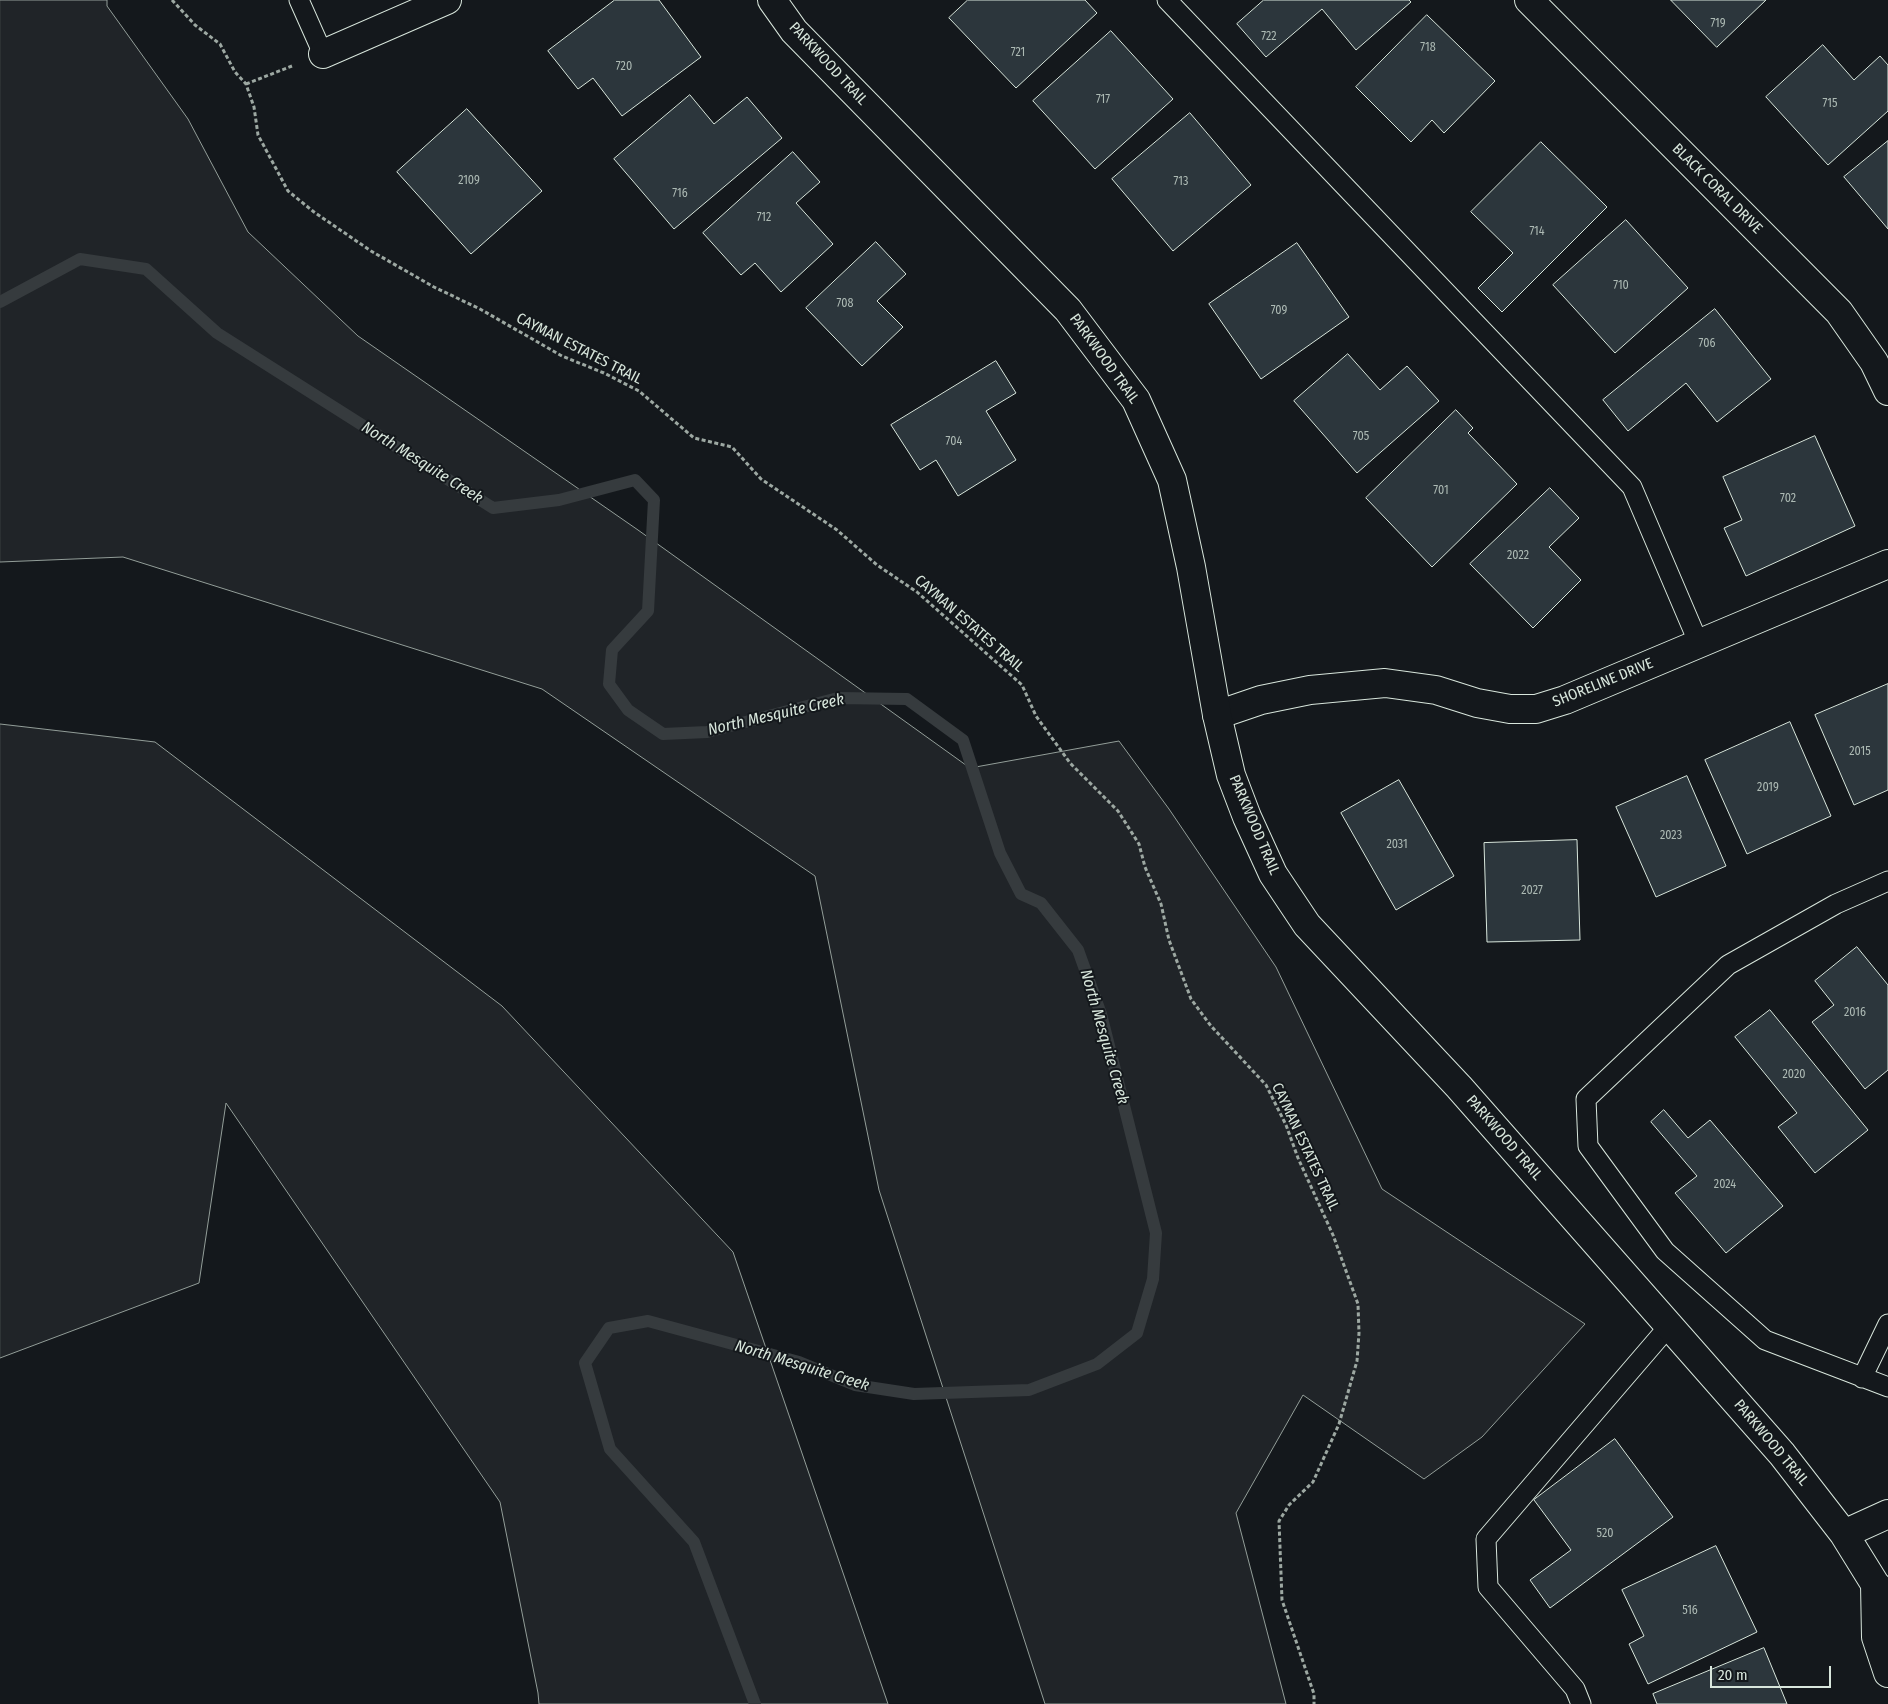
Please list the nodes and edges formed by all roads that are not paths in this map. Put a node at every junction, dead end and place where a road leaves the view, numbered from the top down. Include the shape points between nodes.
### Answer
1 (299, 0) edge
2 (447, 0) edge
3 (772, 0) edge
4 (1166, 0) edge
5 (1530, 0) edge
6 (324, 54) joint
7 (1888, 391) edge
8 (1888, 564) edge
9 (1699, 644) junction
10 (1217, 716) junction
11 (1888, 881) edge
12 (1888, 1324) edge
13 (1669, 1326) junction
14 (1862, 1378) junction
15 (1888, 1387) edge
16 (1888, 1514) edge
17 (1844, 1534) junction
18 (1881, 1591) edge
19 (1888, 1673) edge
20 (1581, 1704) edge

1 - 6 lane
2 - 6 street
3 - 10 street, PARKWOOD TRAIL via 794,31 1068,310 1136,400 1172,480
4 - 9 lane via 1632,486
5 - 7 street, BLACK CORAL DRIVE via 1839,312 1874,362
8 - 9 street, SHORELINE DRIVE
9 - 10 street, SHORELINE DRIVE via 1536,709 1510,709 1436,690 1385,683 1310,690 1269,698
10 - 13 street, PARKWOOD TRAIL via 1231,775 1247,817 1273,874 1307,925 1459,1087
11 - 14 lane via 1836,904 1728,965 1586,1099 1588,1146 1665,1251 1765,1340
12 - 14 lane
13 - 17 street, PARKWOOD TRAIL via 1782,1454
13 - 20 lane via 1486,1539 1488,1587 1575,1689
14 - 15 lane
16 - 17 street
17 - 18 street, PARKWOOD TRAIL
18 - 19 street, PARKWOOD TRAIL via 1876,1637

